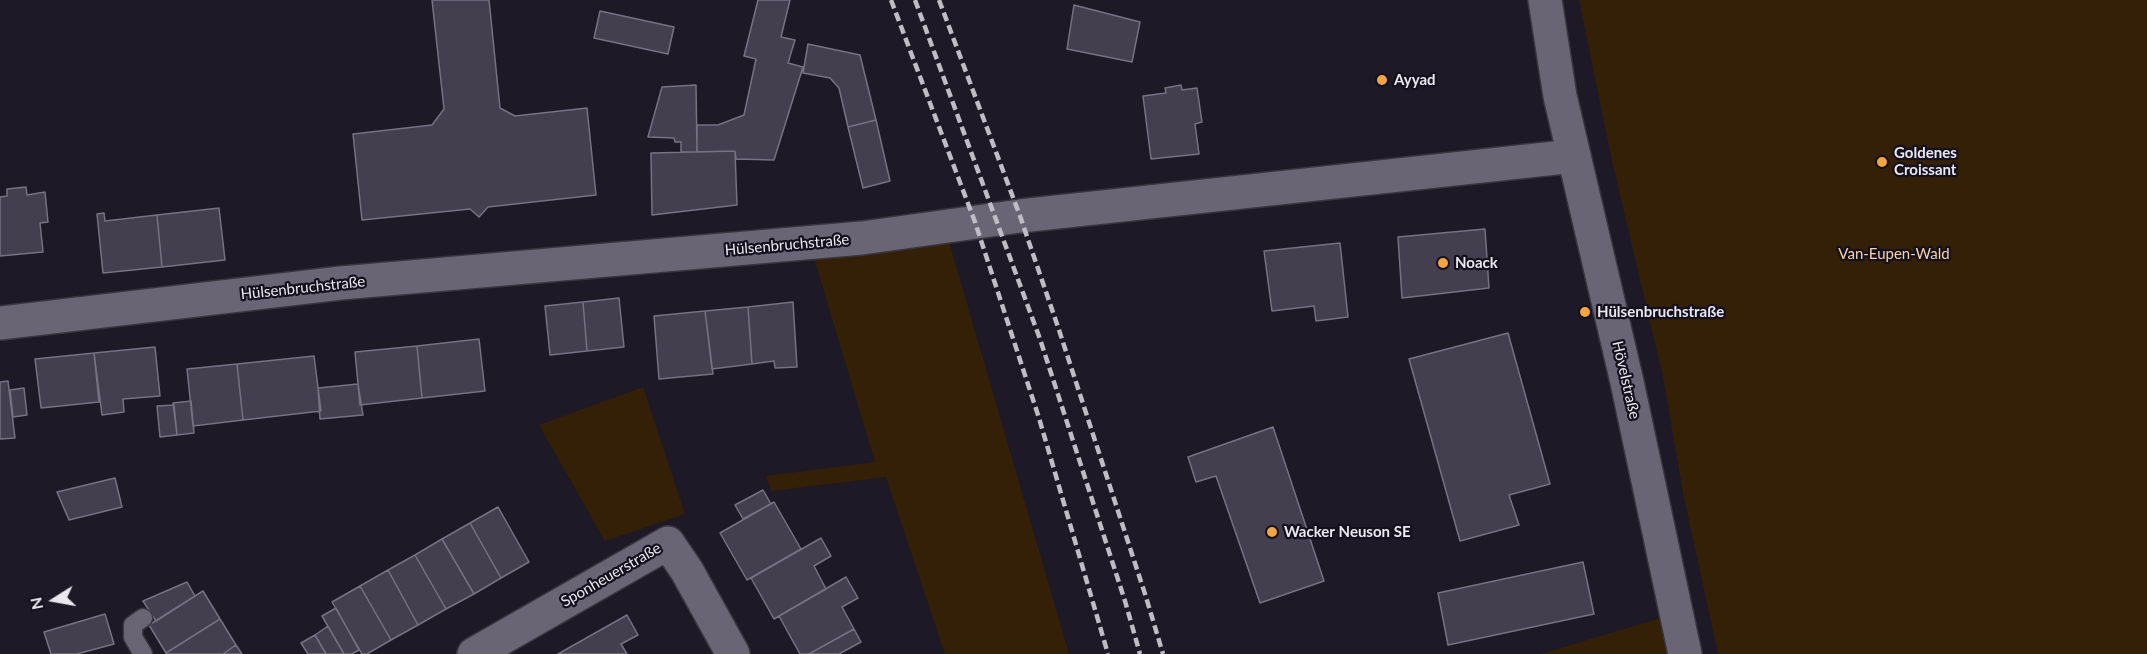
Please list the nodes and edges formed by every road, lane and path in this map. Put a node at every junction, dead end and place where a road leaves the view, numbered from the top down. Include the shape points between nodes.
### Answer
1 (1545, 0) edge
2 (1574, 156) junction
3 (0, 323) edge
4 (142, 618) dead end
5 (143, 654) edge
6 (474, 654) edge
7 (733, 654) edge
8 (1685, 654) edge

1 - 2 street, Hövelstraße
2 - 3 street, Hülsenbruchstraße via 1020,216 862,238 341,283
2 - 8 street, Hövelstraße
4 - 5 lane via 133,626 133,637
6 - 7 street, Sponheuerstraße via 668,543

